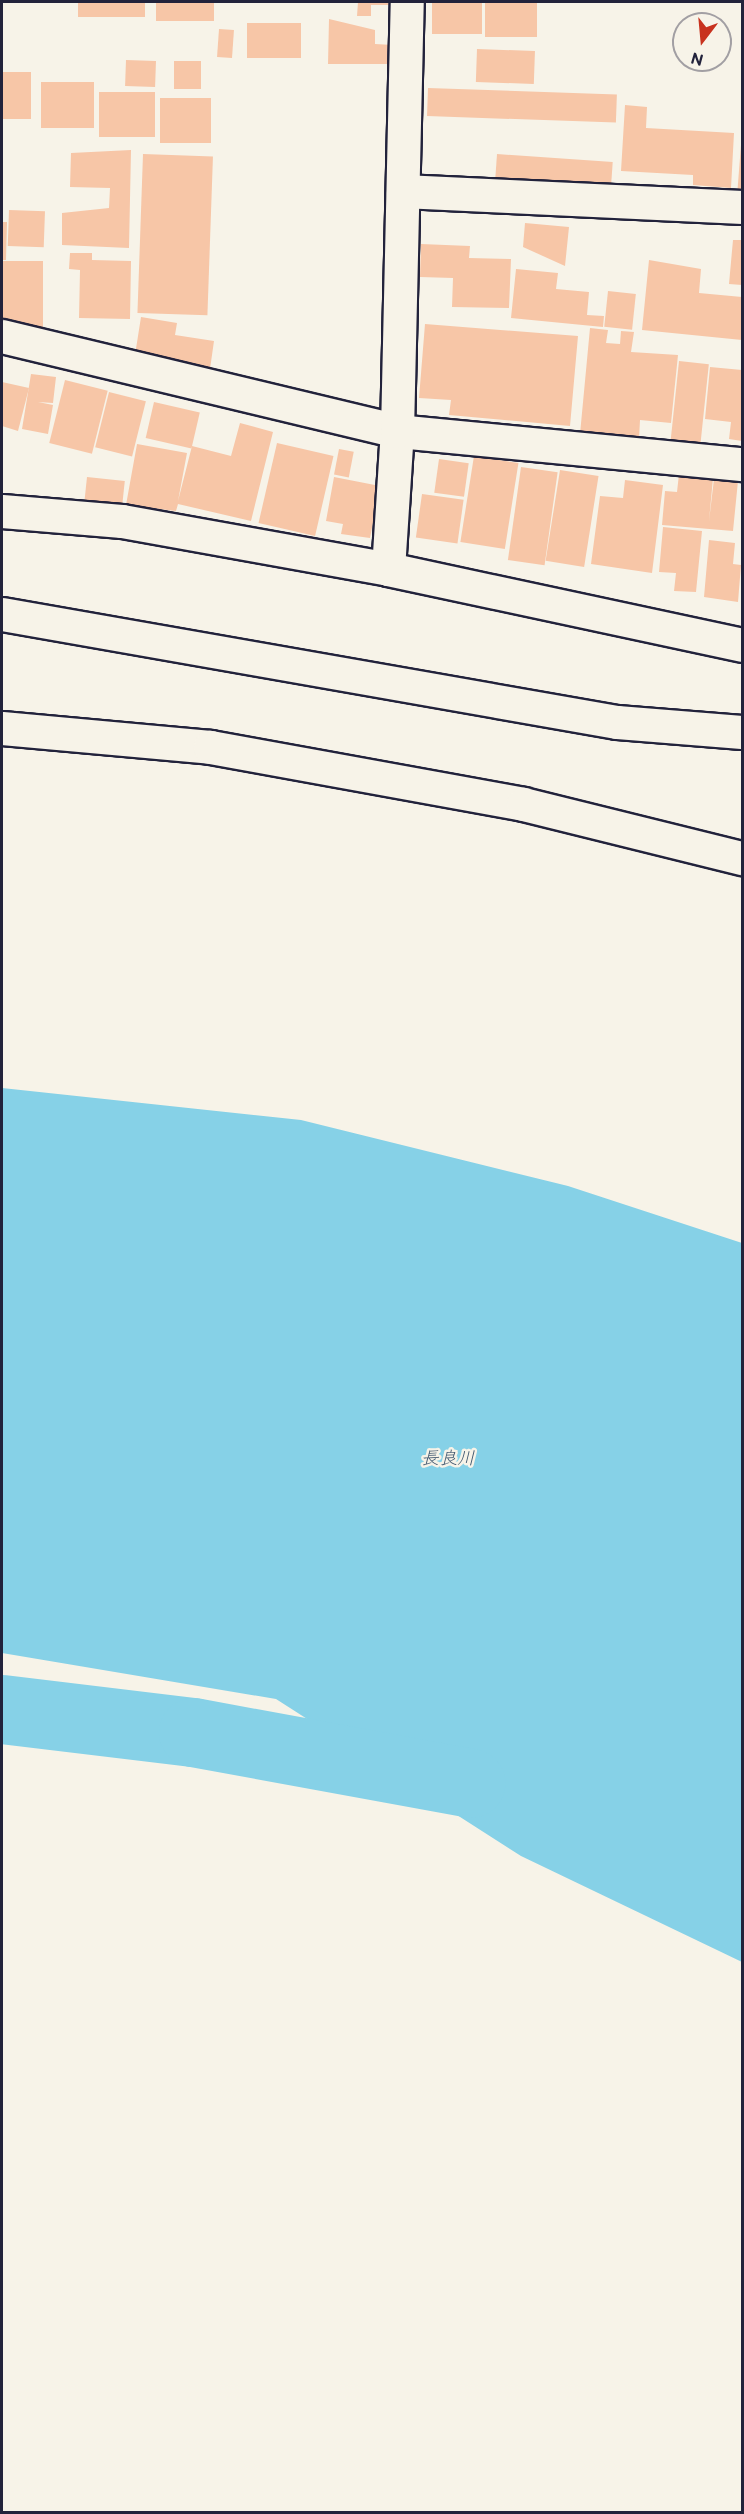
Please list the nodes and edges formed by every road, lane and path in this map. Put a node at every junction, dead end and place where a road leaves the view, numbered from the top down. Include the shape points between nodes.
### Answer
1 (407, 2) edge
2 (403, 191) junction
3 (742, 207) edge
4 (2, 336) edge
5 (397, 431) junction
6 (742, 464) edge
7 (2, 511) edge
8 (388, 569) junction
9 (2, 614) edge
10 (742, 645) edge
11 (2, 728) edge
12 (742, 732) edge
13 (742, 858) edge

1 - 2 street
2 - 3 street
2 - 5 street
4 - 5 street
5 - 6 street
5 - 8 street
7 - 8 street via 122,521
8 - 10 street
9 - 12 street via 617,722
11 - 13 street via 210,747 523,804

